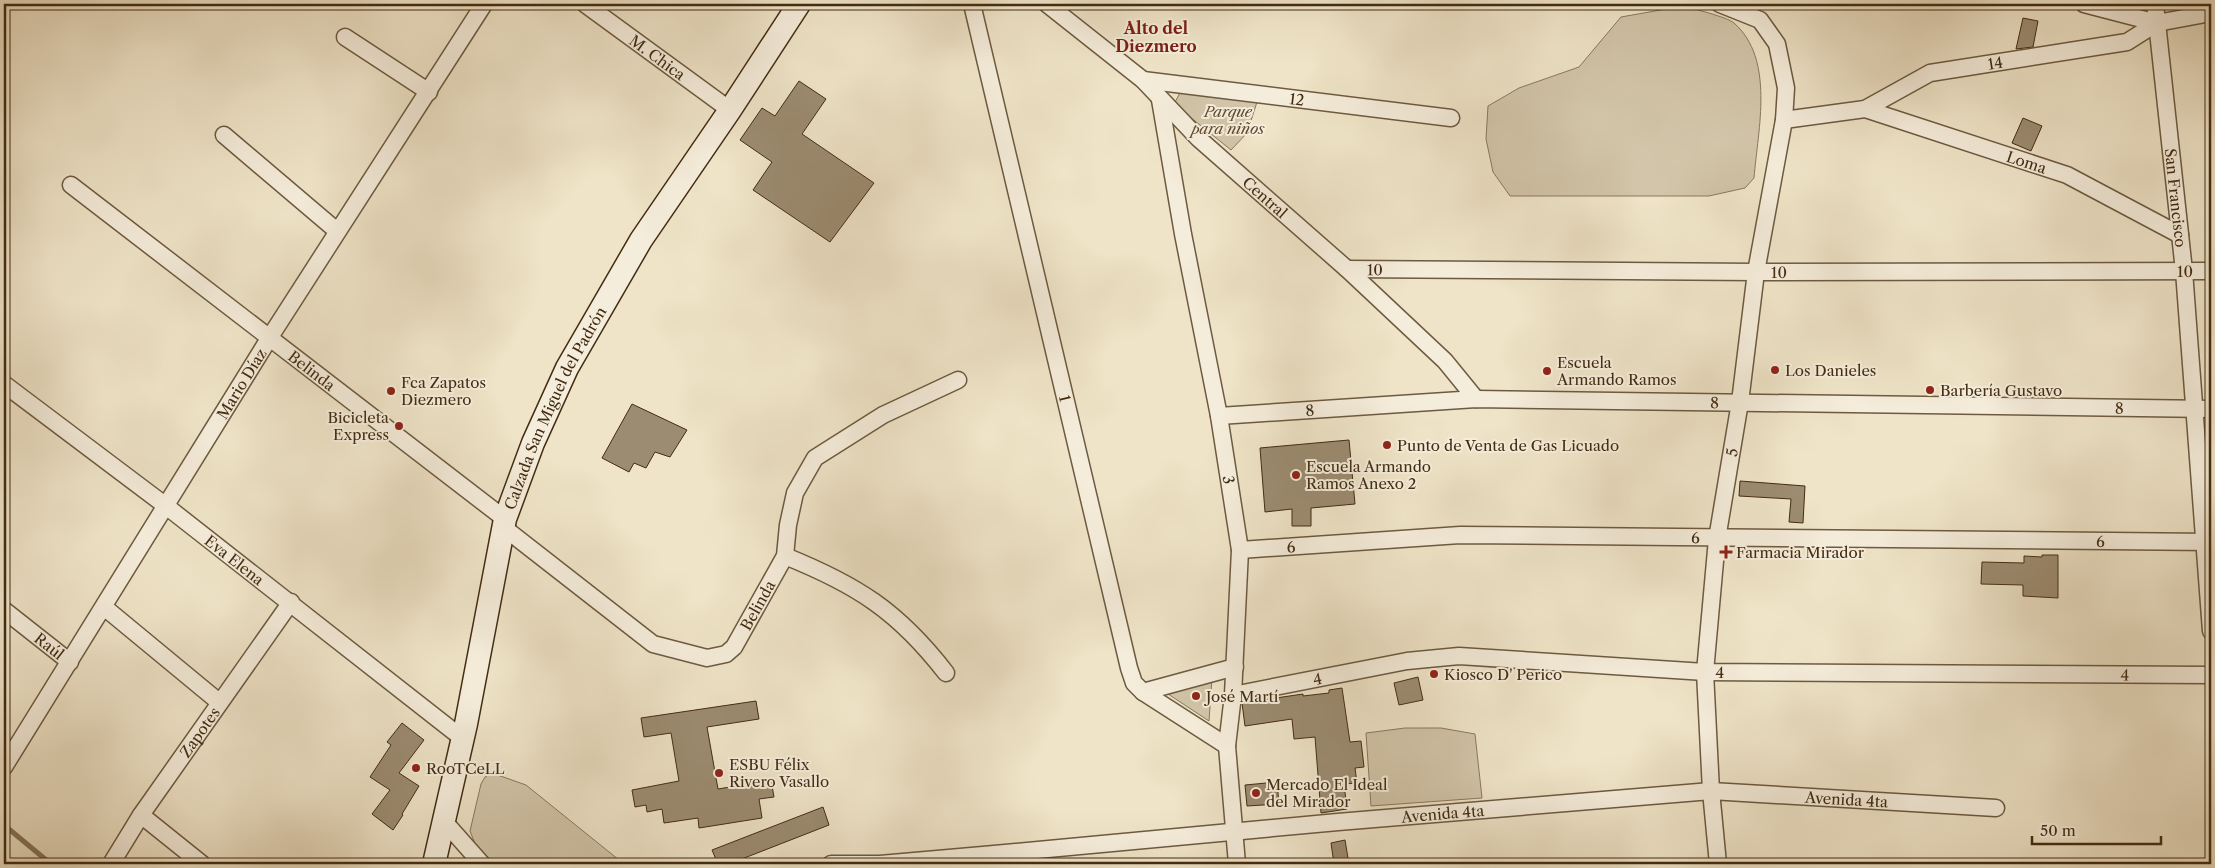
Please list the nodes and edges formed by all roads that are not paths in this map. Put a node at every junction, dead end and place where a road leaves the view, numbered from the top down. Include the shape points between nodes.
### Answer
1 (484, 4) edge
2 (586, 4) edge
3 (799, 4) edge
4 (972, 4) edge
5 (1047, 4) edge
6 (1720, 4) edge
7 (2084, 4) edge
8 (2155, 4) edge
9 (2211, 13) edge
10 (2157, 23) junction
11 (345, 37) dead end
12 (1143, 80) junction
13 (429, 92) junction
14 (1160, 100) junction
15 (1865, 109) junction
16 (730, 110) junction
17 (1451, 118) dead end
18 (1784, 120) junction
19 (224, 135) dead end
20 (71, 185) dead end
21 (337, 231) junction
22 (2180, 235) junction
23 (1347, 269) junction
24 (2184, 271) junction
25 (2211, 271) edge
26 (1756, 272) junction
27 (270, 337) junction
28 (958, 380) dead end
29 (4, 384) edge
30 (1476, 399) junction
31 (1740, 402) junction
32 (2204, 409) edge
33 (1219, 416) junction
34 (166, 506) junction
35 (504, 523) junction
36 (1717, 539) junction
37 (2208, 542) edge
38 (1240, 550) junction
39 (785, 556) junction
40 (291, 602) junction
41 (104, 607) junction
42 (4, 610) edge
43 (2211, 631) edge
44 (70, 662) junction
45 (1235, 667) junction
46 (946, 672) dead end
47 (1705, 672) junction
48 (2211, 675) edge
49 (1142, 692) junction
50 (1233, 695) junction
51 (219, 702) junction
52 (462, 738) junction
53 (1228, 746) junction
54 (4, 767) edge
55 (1711, 791) junction
56 (1996, 808) dead end
57 (141, 815) junction
58 (443, 820) junction
59 (1234, 832) junction
60 (984, 860) edge
61 (111, 864) edge
62 (202, 864) edge
63 (434, 864) edge
64 (482, 864) edge
65 (830, 864) edge
66 (1237, 864) edge
67 (1718, 864) edge

1 - 13 street, Mario Díaz
2 - 16 street, M. Chica
3 - 16 main road, Calzada San Miguel del Padrón
4 - 49 street, 1 via 1129,668
5 - 12 street, Central
6 - 18 street, 5 via 1760,20 1777,44 1786,88
7 - 10 street
8 - 10 street, San Francisco
9 - 10 street, 14
10 - 15 street, 14 via 2126,42 1930,73
10 - 22 street, San Francisco
11 - 13 street
12 - 14 street, Central
12 - 17 street, 12
13 - 21 street, Mario Díaz
14 - 23 street, Central via 1198,138
14 - 33 street, 3
15 - 18 street, 14
15 - 22 street, Loma via 2067,175
16 - 35 main road, Calzada San Miguel del Padrón via 641,240 567,368 533,443
18 - 26 street, 5
19 - 21 street
20 - 27 street, Belinda
21 - 27 street, Mario Díaz
22 - 24 street, San Francisco
23 - 26 street, 10
23 - 30 street, Central via 1445,361
24 - 25 street, 10
24 - 26 street, 10
24 - 32 street, San Francisco
26 - 31 street, 5
27 - 34 street, Mario Díaz
27 - 35 street, Belinda
28 - 39 street, Belinda via 882,415 815,458 795,493
29 - 34 street, Eva Elena
30 - 31 street, 8
30 - 33 street, 8
31 - 32 street, 8
31 - 36 street, 5
32 - 37 street, San Francisco
33 - 38 street, 3
34 - 40 street, Eva Elena
34 - 41 street, Mario Díaz
35 - 39 street, Belinda via 653,644 707,658 726,654 734,647
35 - 52 main road, Calzada San Miguel del Padrón
36 - 37 street, 6
36 - 38 street, 6 via 1460,535
36 - 47 street, 5
37 - 43 street, San Francisco
38 - 45 street, 3
39 - 46 street via 854,587 886,610 924,644
40 - 51 street, Zapotes
40 - 52 street, Eva Elena
41 - 44 street, Mario Díaz
41 - 51 street
42 - 44 street, Raúl
44 - 54 street, Mario Díaz
45 - 49 street
45 - 50 street, 3
47 - 48 street, 4
47 - 50 street, 4 via 1459,656 1408,661
47 - 55 street, 5
49 - 53 street, 1
50 - 53 street, 3
51 - 57 street, Zapotes
52 - 58 main road, Calzada San Miguel del Padrón
53 - 59 street, 3
55 - 56 street, Avenida 4ta
55 - 59 street, Avenida 4ta
55 - 67 street, 5
57 - 61 street, Zapotes
57 - 62 street
58 - 63 main road, Calzada San Miguel del Padrón
58 - 64 street
59 - 60 street, Avenida 4ta
59 - 66 street, 3
60 - 65 street, Avenida 4ta

